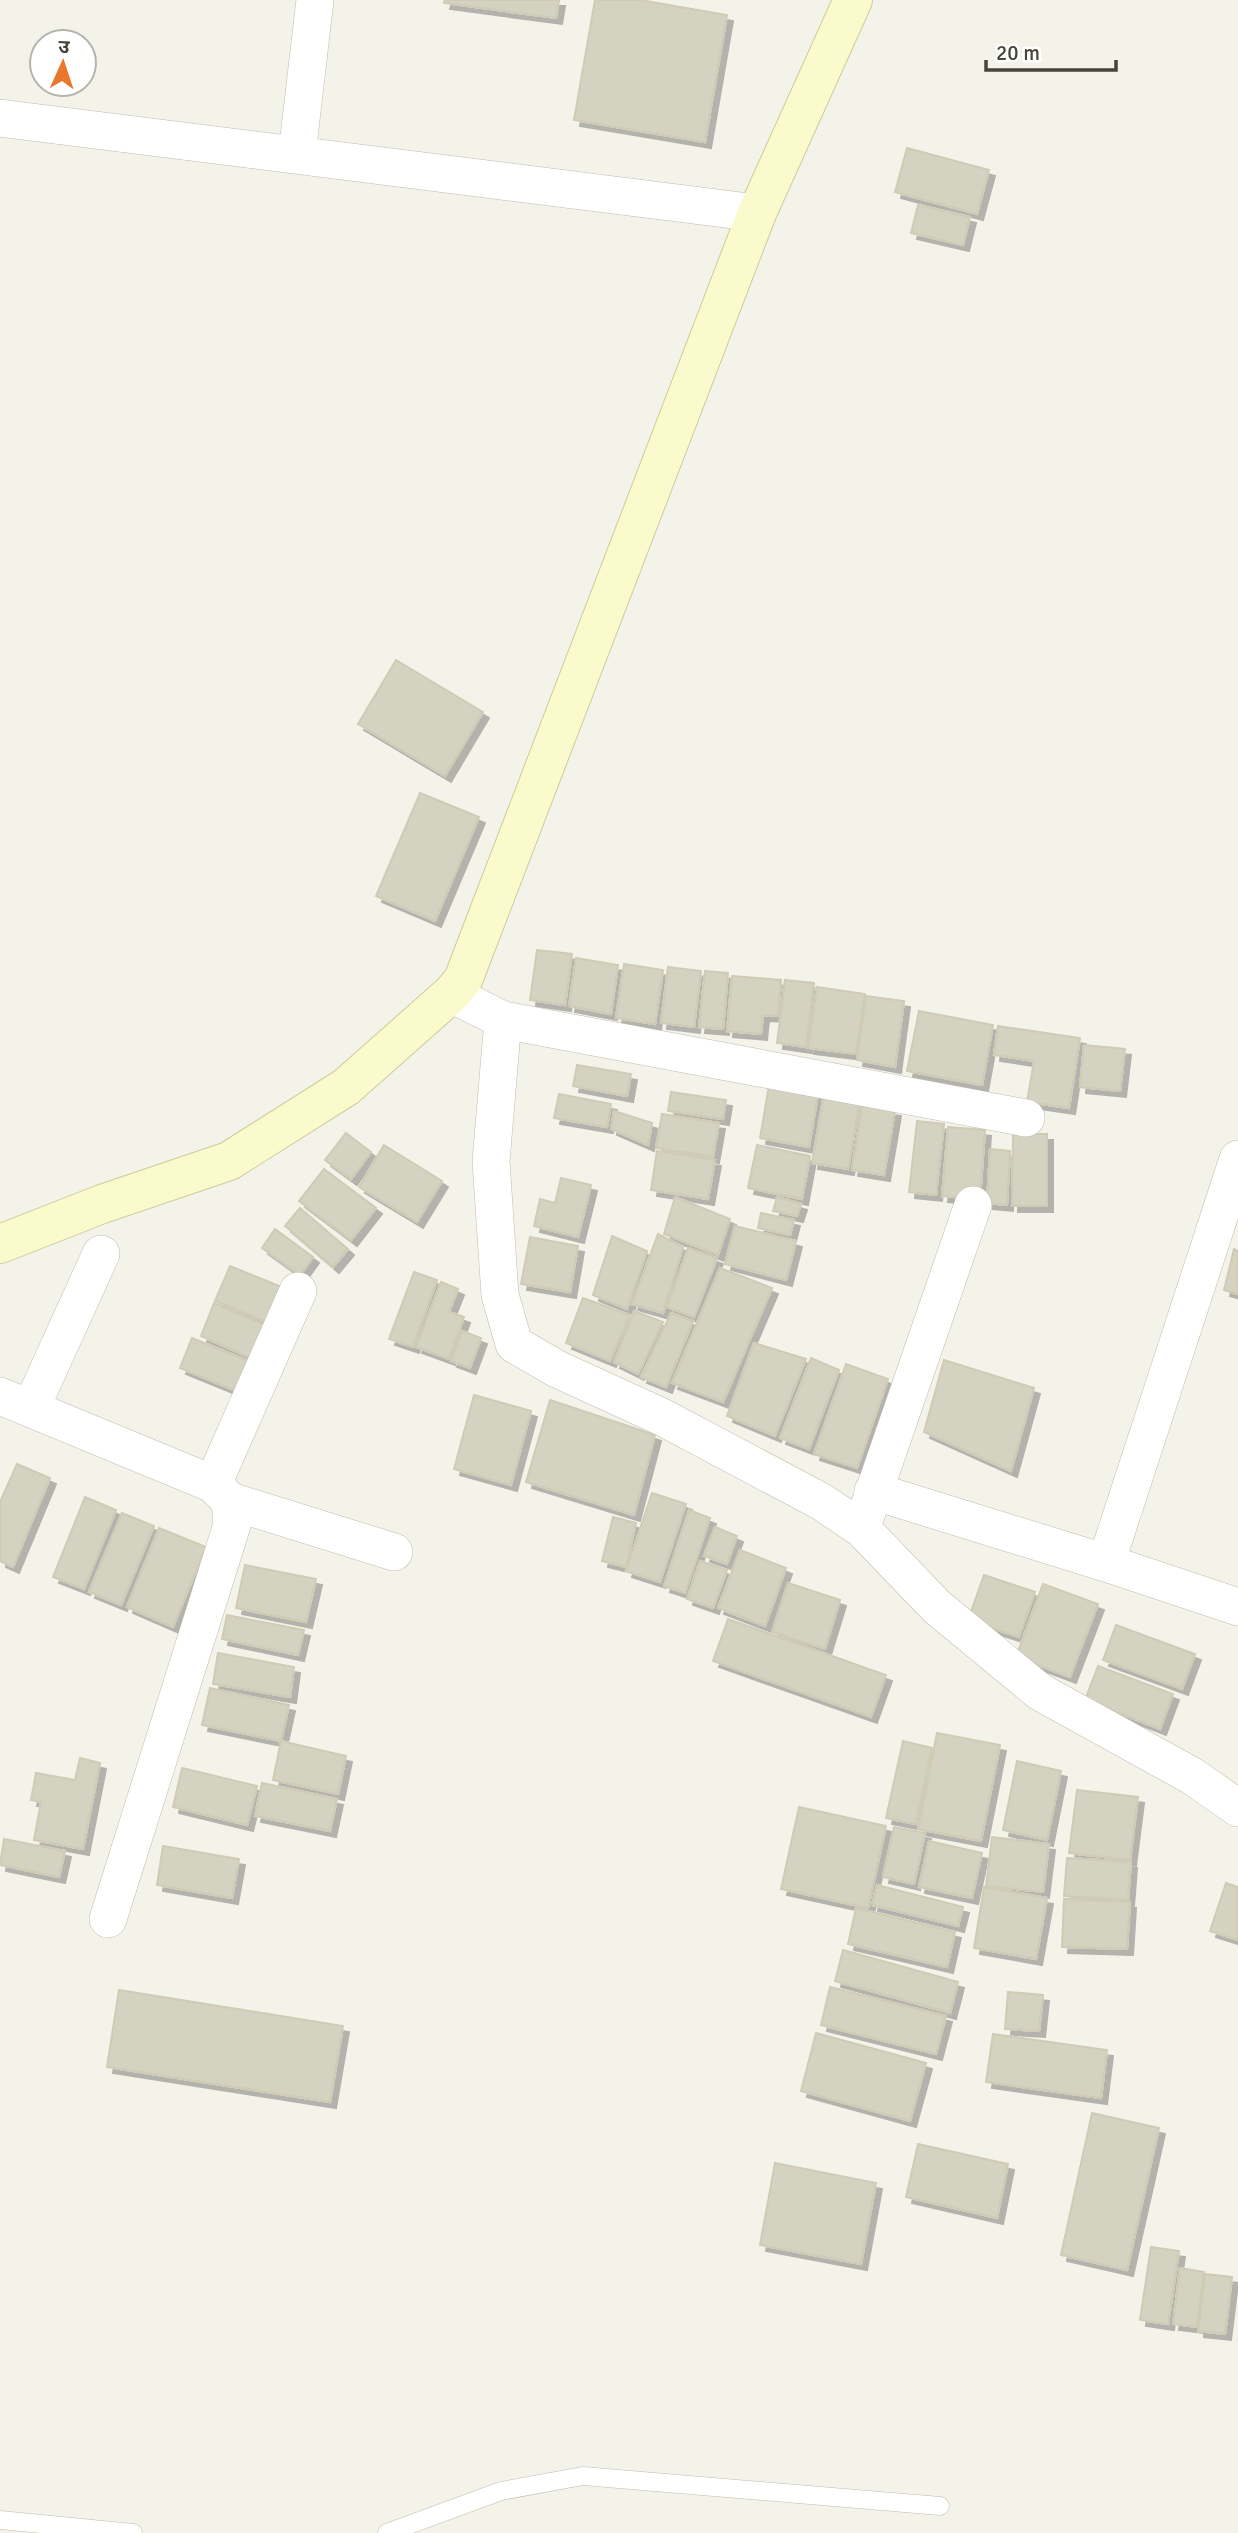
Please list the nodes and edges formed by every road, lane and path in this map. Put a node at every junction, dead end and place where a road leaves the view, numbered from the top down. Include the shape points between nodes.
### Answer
1 (315, 0) edge
2 (853, 0) edge
3 (0, 118) edge
4 (297, 154) junction
5 (757, 213) junction
6 (451, 994) junction
7 (503, 1020) junction
8 (1026, 1118) dead end
9 (1238, 1159) edge
10 (973, 1205) dead end
11 (0, 1244) edge
12 (101, 1254) dead end
13 (298, 1291) dead end
14 (15, 1402) edge
15 (873, 1491) junction
16 (222, 1492) junction
17 (862, 1530) junction
18 (394, 1552) dead end
19 (1106, 1563) junction
20 (1238, 1607) edge
21 (1238, 1808) edge
22 (108, 1919) dead end
23 (940, 2506) dead end
24 (0, 2520) edge
25 (133, 2533) edge
26 (387, 2533) edge

1 - 4 street
2 - 5 street
3 - 4 street
4 - 5 street
5 - 6 street via 463,980
6 - 7 street
6 - 11 street via 346,1087 229,1161
7 - 8 street
7 - 17 street via 491,1161 500,1295 514,1344 822,1502
9 - 19 street
10 - 15 street
12 - 14 street
13 - 16 street
14 - 16 street
15 - 17 street
15 - 19 street
16 - 18 street
16 - 22 street via 232,1525
17 - 21 street via 937,1606 1040,1692 1192,1776
19 - 20 street
23 - 26 lane via 583,2476 501,2491
24 - 25 lane

